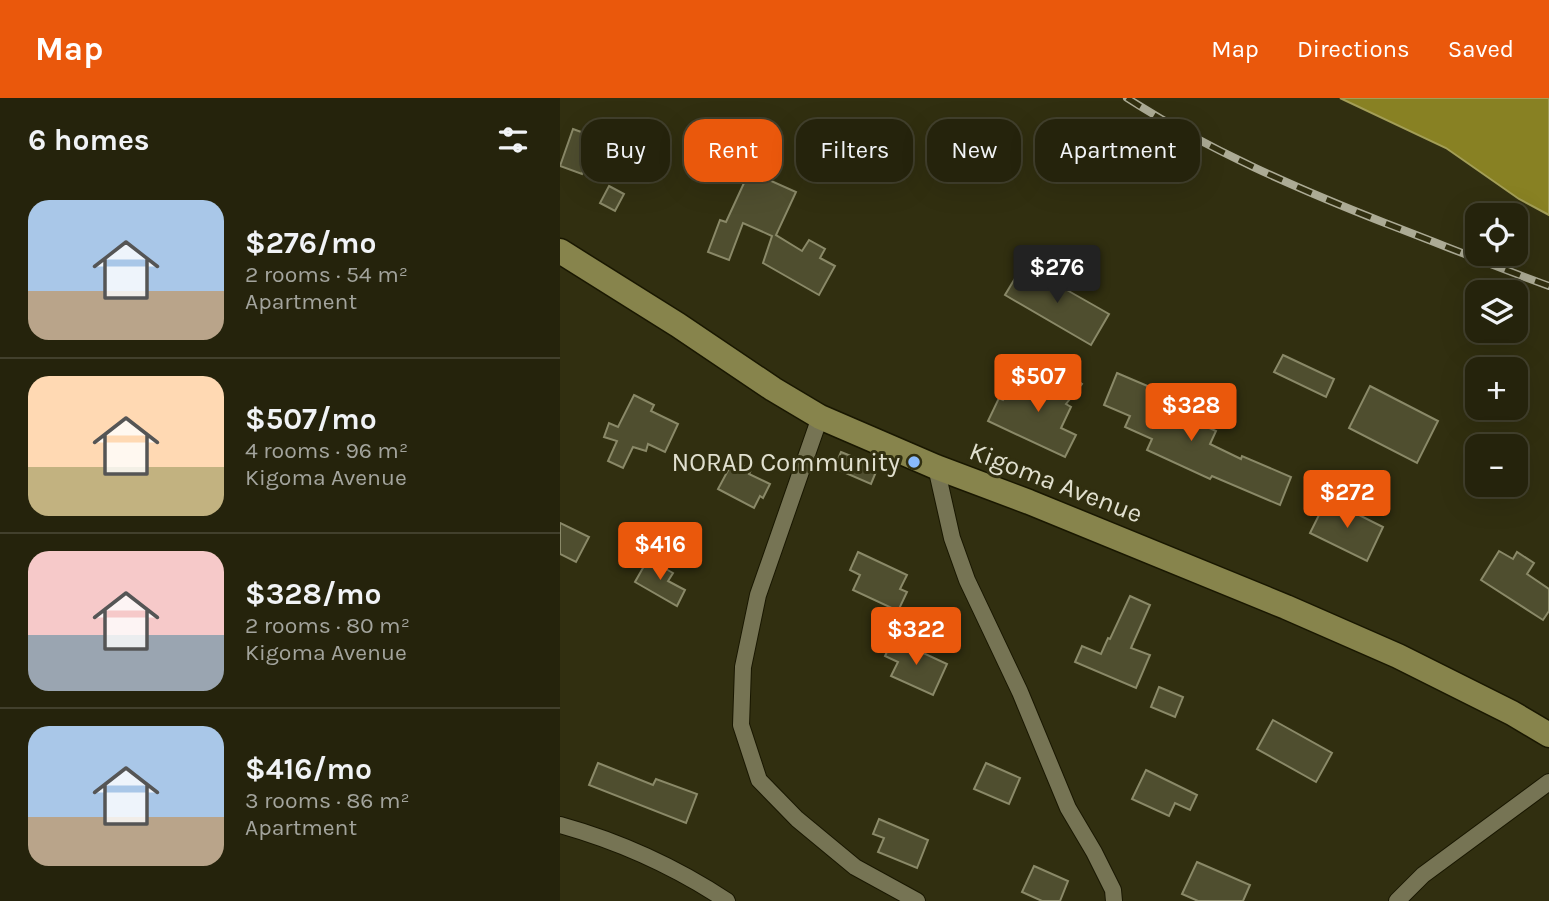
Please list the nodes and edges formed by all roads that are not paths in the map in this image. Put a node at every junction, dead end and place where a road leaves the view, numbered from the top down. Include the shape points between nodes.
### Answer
1 (560, 251) edge
2 (820, 418) junction
3 (936, 467) junction
4 (1549, 735) edge
5 (1549, 782) edge
6 (560, 825) edge
7 (727, 901) edge
8 (917, 901) edge
9 (1114, 901) edge
10 (1397, 901) edge

1 - 2 main road, Kigoma Avenue
2 - 3 main road, Kigoma Avenue
2 - 8 street via 758,595 743,667 741,725 759,780 797,820 855,867
3 - 4 main road, Kigoma Avenue via 1177,561 1398,656
3 - 9 street via 967,580 1068,808 1113,890
5 - 10 street via 1423,875
6 - 7 street via 652,858

